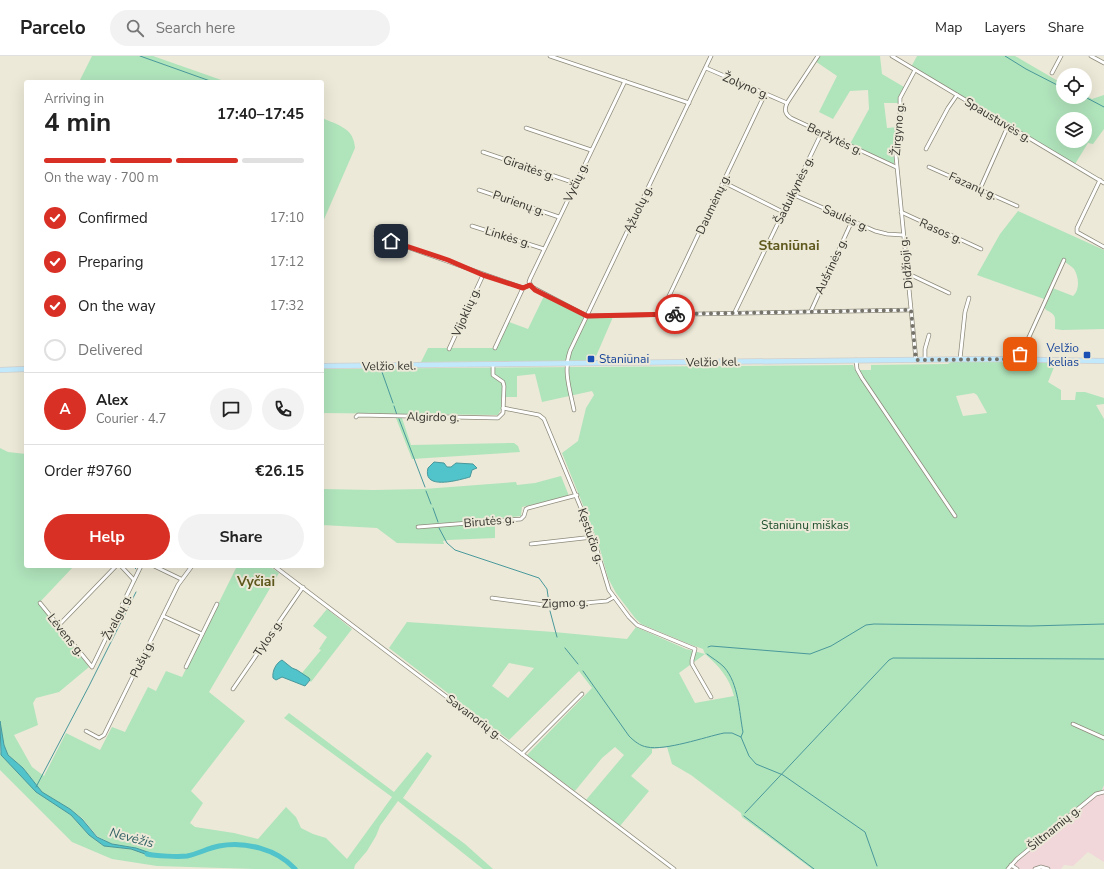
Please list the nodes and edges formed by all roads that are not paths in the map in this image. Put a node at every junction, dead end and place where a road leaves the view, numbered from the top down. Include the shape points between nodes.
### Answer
1 (550, 56) edge
2 (711, 56) edge
3 (818, 56) edge
4 (892, 56) edge
5 (1062, 56) edge
6 (1091, 56) edge
7 (1104, 63) edge
8 (706, 68) junction
9 (915, 70) junction
10 (1052, 73) dead end
11 (625, 81) junction
12 (765, 94) junction
13 (957, 95) junction
14 (689, 103) junction
15 (787, 103) junction
16 (1008, 126) junction
17 (526, 128) dead end
18 (822, 132) junction
19 (926, 149) dead end
20 (591, 150) junction
21 (483, 152) dead end
22 (896, 166) junction
23 (929, 167) dead end
24 (1100, 180) junction
25 (723, 182) junction
26 (575, 183) junction
27 (1104, 183) edge
28 (980, 189) junction
29 (479, 190) dead end
30 (792, 194) junction
31 (1017, 206) dead end
32 (783, 212) junction
33 (901, 212) junction
34 (559, 217) junction
35 (852, 221) junction
36 (472, 226) dead end
37 (903, 235) junction
38 (376, 236) dead end
39 (1104, 247) edge
40 (544, 249) junction
41 (981, 249) dead end
42 (1064, 260) dead end
43 (483, 275) junction
44 (908, 276) junction
45 (530, 285) junction
46 (523, 288) junction
47 (949, 293) dead end
48 (969, 298) dead end
49 (911, 310) junction
50 (811, 311) junction
51 (735, 312) junction
52 (660, 315) junction
53 (587, 316) junction
54 (928, 335) dead end
55 (495, 348) dead end
56 (449, 349) dead end
57 (960, 359) junction
58 (1019, 359) junction
59 (856, 360) junction
60 (916, 360) junction
61 (925, 360) junction
62 (1104, 361) edge
63 (493, 364) junction
64 (567, 364) junction
65 (324, 366) edge
66 (0, 370) edge
67 (24, 370) edge
68 (504, 408) junction
69 (574, 410) dead end
70 (356, 417) dead end
71 (576, 495) junction
72 (955, 516) dead end
73 (418, 527) dead end
74 (593, 537) junction
75 (531, 544) dead end
76 (114, 568) edge
77 (123, 568) edge
78 (140, 568) edge
79 (158, 568) edge
80 (190, 568) edge
81 (277, 568) edge
82 (181, 579) junction
83 (134, 580) junction
84 (303, 587) junction
85 (614, 597) junction
86 (492, 598) dead end
87 (40, 603) dead end
88 (217, 604) dead end
89 (163, 616) junction
90 (58, 626) junction
91 (202, 634) junction
92 (92, 667) joint
93 (186, 667) dead end
94 (233, 689) dead end
95 (582, 694) dead end
96 (711, 697) dead end
97 (1073, 724) dead end
98 (86, 731) dead end
99 (1104, 738) edge
100 (522, 754) junction
101 (1104, 792) edge
102 (1011, 865) junction
103 (674, 869) edge
104 (1008, 869) edge
105 (1017, 869) edge
106 (1035, 869) edge
107 (1048, 869) edge

1 - 11 street
2 - 8 street, Ąžuolų g.
3 - 15 street
4 - 9 street, Spaustuvės g.
5 - 10 street
6 - 7 street
8 - 12 street, Žolyno g.
8 - 14 street, Ąžuolų g.
9 - 13 street, Spaustuvės g.
9 - 22 street, Žirgyno g. via 900,98 895,146
11 - 14 street
11 - 20 street, Vyčių g.
12 - 15 street, Žolyno g.
12 - 25 street, Daumėnų g.
13 - 16 street, Spaustuvės g.
13 - 19 street
14 - 53 street, Ąžuolų g.
15 - 18 street, Beržytės g. via 785,111 789,117
16 - 24 street, Spaustuvės g.
16 - 28 street
17 - 20 street
18 - 22 street, Beržytės g.
18 - 30 street, Šaduikynės g.
20 - 26 street, Vyčių g.
21 - 26 street, Giraitės g.
22 - 33 street, Didžioji g.
23 - 28 street, Fazanų g.
24 - 27 street, Spaustuvės g.
24 - 39 street via 1077,232
25 - 32 street
25 - 52 street, Daumėnų g.
26 - 34 street, Vyčių g.
28 - 31 street, Fazanų g.
29 - 34 street, Purienų g.
30 - 32 street, Šaduikynės g.
30 - 35 street, Saulės g.
32 - 51 street, Šaduikynės g.
33 - 37 street, Didžioji g.
33 - 41 street, Rasos g.
34 - 40 street, Vyčių g.
35 - 37 street, Saulės g. via 881,233
35 - 50 street, Aušrinės g.
36 - 40 street, Linkės g.
37 - 44 street, Didžioji g.
38 - 43 street
40 - 45 street, Vyčių g. via 530,279
42 - 58 street
43 - 46 street
43 - 56 street, Vijoklių g.
44 - 47 street via 914,276
44 - 49 street, Didžioji g.
45 - 46 street
45 - 53 street via 535,290
46 - 55 street
48 - 57 street
49 - 50 street
49 - 60 street, Didžioji g.
50 - 51 street
51 - 52 street
52 - 53 street
53 - 64 street, Ąžuolų g. via 570,351
54 - 61 street
57 - 58 main road, Velžio kel.
57 - 61 main road, Velžio kel.
58 - 62 main road, Velžio kel.
59 - 60 main road, Velžio kel.
59 - 64 main road, Velžio kel.
59 - 72 street via 862,378
60 - 61 main road, Velžio kel.
63 - 64 main road, Velžio kel.
63 - 65 main road, Velžio kel.
63 - 68 street via 493,375 504,384
64 - 69 street via 566,373
66 - 67 main road
68 - 70 street, Algirdo g. via 502,415 495,418 358,415
68 - 71 street, Kęstučio g. via 536,414 544,419
71 - 73 street, Birutės g. via 528,508 521,519
71 - 74 street, Kęstučio g.
74 - 75 street
74 - 85 street, Kęstučio g. via 605,582
76 - 90 street
77 - 83 street
78 - 83 street, Žvalgų g.
79 - 82 street
80 - 82 street, Pušų g.
81 - 84 street, Savanorių g.
82 - 89 street, Pušų g.
83 - 92 street, Žvalgų g.
84 - 94 street, Tylos g.
84 - 100 street, Savanorių g.
85 - 86 street, Zigmo g. via 607,601 552,606
85 - 96 street, Kęstučio g. via 637,625 695,649 692,664
87 - 90 street, Lėvens g.
88 - 91 street
89 - 91 street
89 - 98 street, Pušų g. via 104,734 99,738
90 - 92 street, Lėvens g.
91 - 93 street
95 - 100 street
97 - 99 street
100 - 103 street, Savanorių g.
101 - 102 street, Šiltnamių g. via 1096,794
102 - 104 street, Šiltnamių g.
102 - 105 street
106 - 107 street via 1041,866

